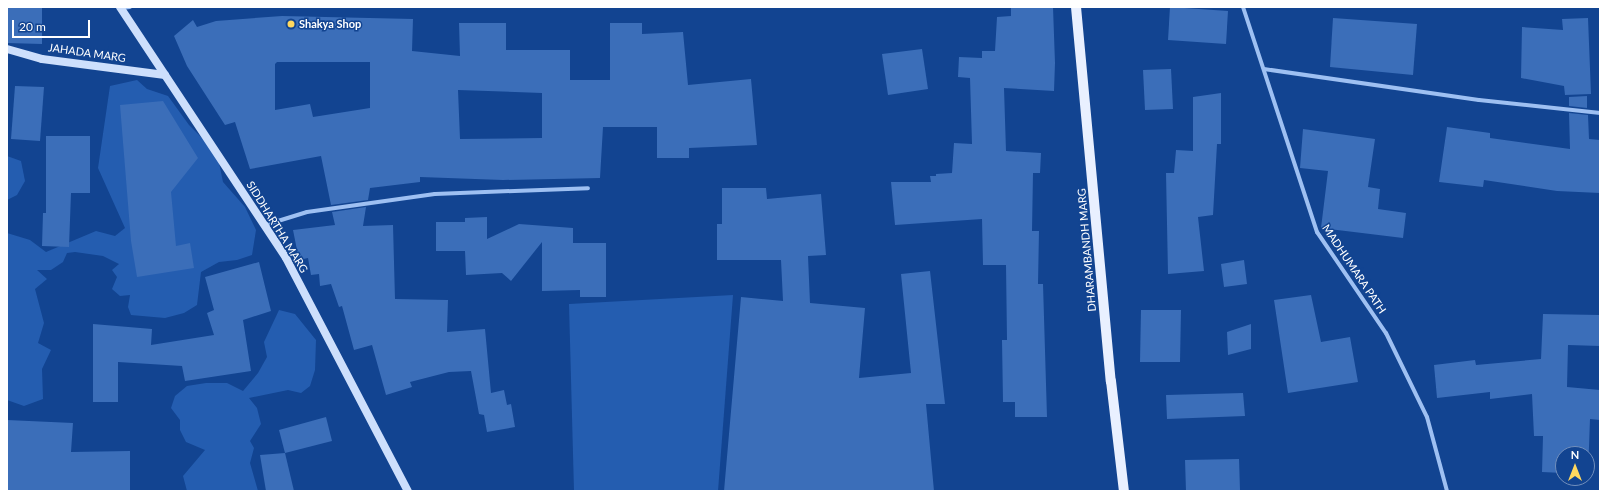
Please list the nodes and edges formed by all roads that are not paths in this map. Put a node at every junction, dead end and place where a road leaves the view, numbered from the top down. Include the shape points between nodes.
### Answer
1 (130, 7) edge
2 (1076, 7) edge
3 (1243, 7) edge
4 (120, 8) edge
5 (7, 48) edge
6 (1264, 69) junction
7 (165, 75) junction
8 (1600, 113) edge
9 (588, 188) dead end
10 (265, 225) junction
11 (408, 491) edge
12 (1124, 491) edge
13 (1447, 491) edge

1 - 4 street
2 - 12 main road, DHARAMBANDH MARG via 1110,373
3 - 6 street, MADHUMARA PATH
4 - 7 street, SIDDHARTHA MARG
5 - 7 street, JAHADA MARG via 42,59
6 - 8 street via 1479,100
6 - 13 street, MADHUMARA PATH via 1317,232 1386,333 1427,418
7 - 10 street, SIDDHARTHA MARG
9 - 10 street via 435,194 307,212
10 - 11 street, SIDDHARTHA MARG via 286,258

